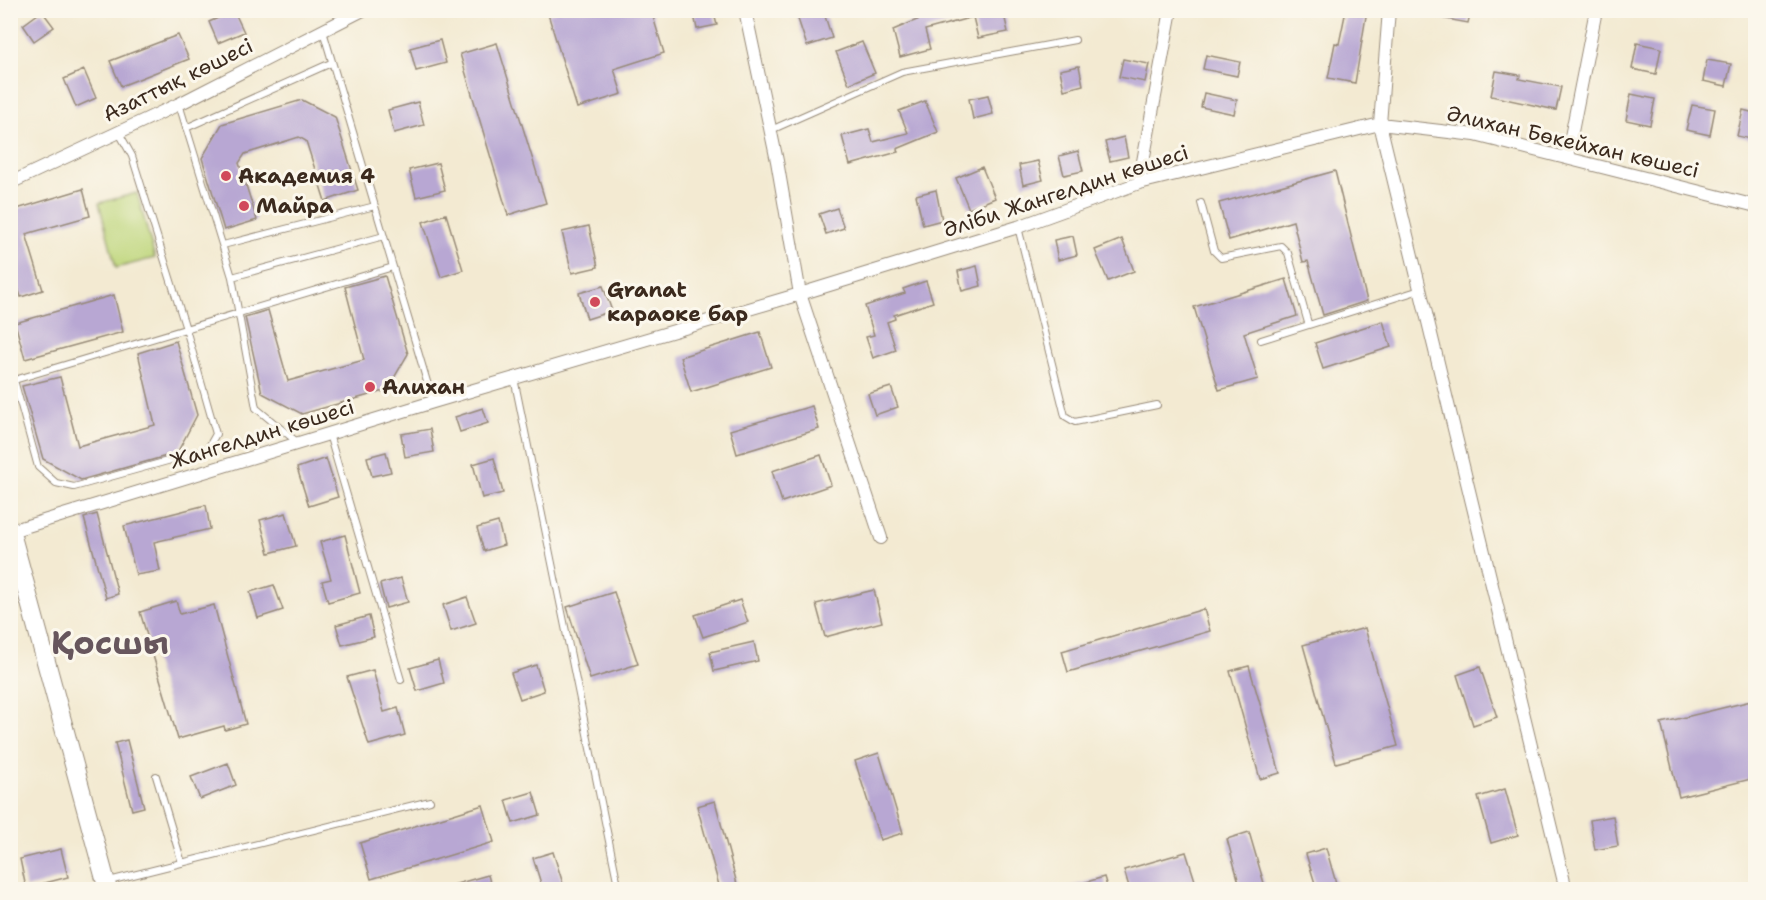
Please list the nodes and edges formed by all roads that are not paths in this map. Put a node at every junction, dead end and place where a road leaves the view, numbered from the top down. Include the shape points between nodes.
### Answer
1 (363, 10) edge
2 (745, 10) edge
3 (1171, 10) edge
4 (1389, 10) edge
5 (1596, 10) edge
6 (323, 29) junction
7 (1075, 40) dead end
8 (331, 63) junction
9 (179, 104) junction
10 (1380, 123) junction
11 (186, 128) junction
12 (118, 130) junction
13 (771, 130) junction
14 (1567, 157) junction
15 (10, 183) edge
16 (1139, 183) junction
17 (1201, 203) dead end
18 (375, 206) junction
19 (1755, 206) edge
20 (1018, 227) junction
21 (384, 236) junction
22 (223, 246) junction
23 (393, 267) junction
24 (232, 277) junction
25 (1420, 290) junction
26 (800, 294) junction
27 (237, 314) junction
28 (1308, 323) junction
29 (186, 329) junction
30 (1261, 340) dead end
31 (514, 377) junction
32 (12, 381) edge
33 (433, 402) junction
34 (1157, 405) dead end
35 (328, 434) junction
36 (298, 443) junction
37 (11, 530) edge
38 (880, 538) dead end
39 (401, 680) dead end
40 (156, 776) dead end
41 (430, 801) dead end
42 (182, 862) junction
43 (107, 886) edge
44 (619, 890) edge
45 (1566, 890) edge

1 - 6 street, Азаттық көшесі
2 - 13 street
3 - 16 street
4 - 10 street
5 - 14 street
6 - 8 lane
6 - 9 street, Азаттық көшесі
7 - 13 lane via 902,72
8 - 11 lane
8 - 18 lane
9 - 11 lane
9 - 12 street, Азаттық көшесі
10 - 14 street, Әлихан Бөкейхан көшесі via 1475,135
10 - 16 street, Әліби Жангелдин көшесі
10 - 25 street
11 - 22 lane
12 - 15 street, Азаттық көшесі
12 - 29 lane via 132,156
13 - 26 street
14 - 19 street, Әлихан Бөкейхан көшесі
16 - 20 street, Әліби Жангелдин көшесі
17 - 28 lane via 1214,251 1221,258 1270,246 1281,246 1288,253
18 - 21 lane
18 - 22 lane
20 - 26 street, Әліби Жангелдин көшесі
20 - 34 lane via 1065,416 1075,422
21 - 23 lane
21 - 24 lane
22 - 24 lane
23 - 27 lane
23 - 33 lane
24 - 27 lane
25 - 28 lane
25 - 45 street
26 - 31 street, Жангелдин көшесі
26 - 38 street
27 - 29 lane
27 - 36 lane via 256,408
28 - 30 lane
29 - 32 lane
29 - 32 lane via 216,434 207,450 74,487 56,483 38,467
31 - 33 street, Жангелдин көшесі
31 - 44 lane
33 - 35 street, Жангелдин көшесі
35 - 36 street, Жангелдин көшесі
35 - 39 lane
36 - 37 street, Жангелдин көшесі
37 - 43 main road
40 - 42 lane
41 - 42 lane
42 - 43 lane

